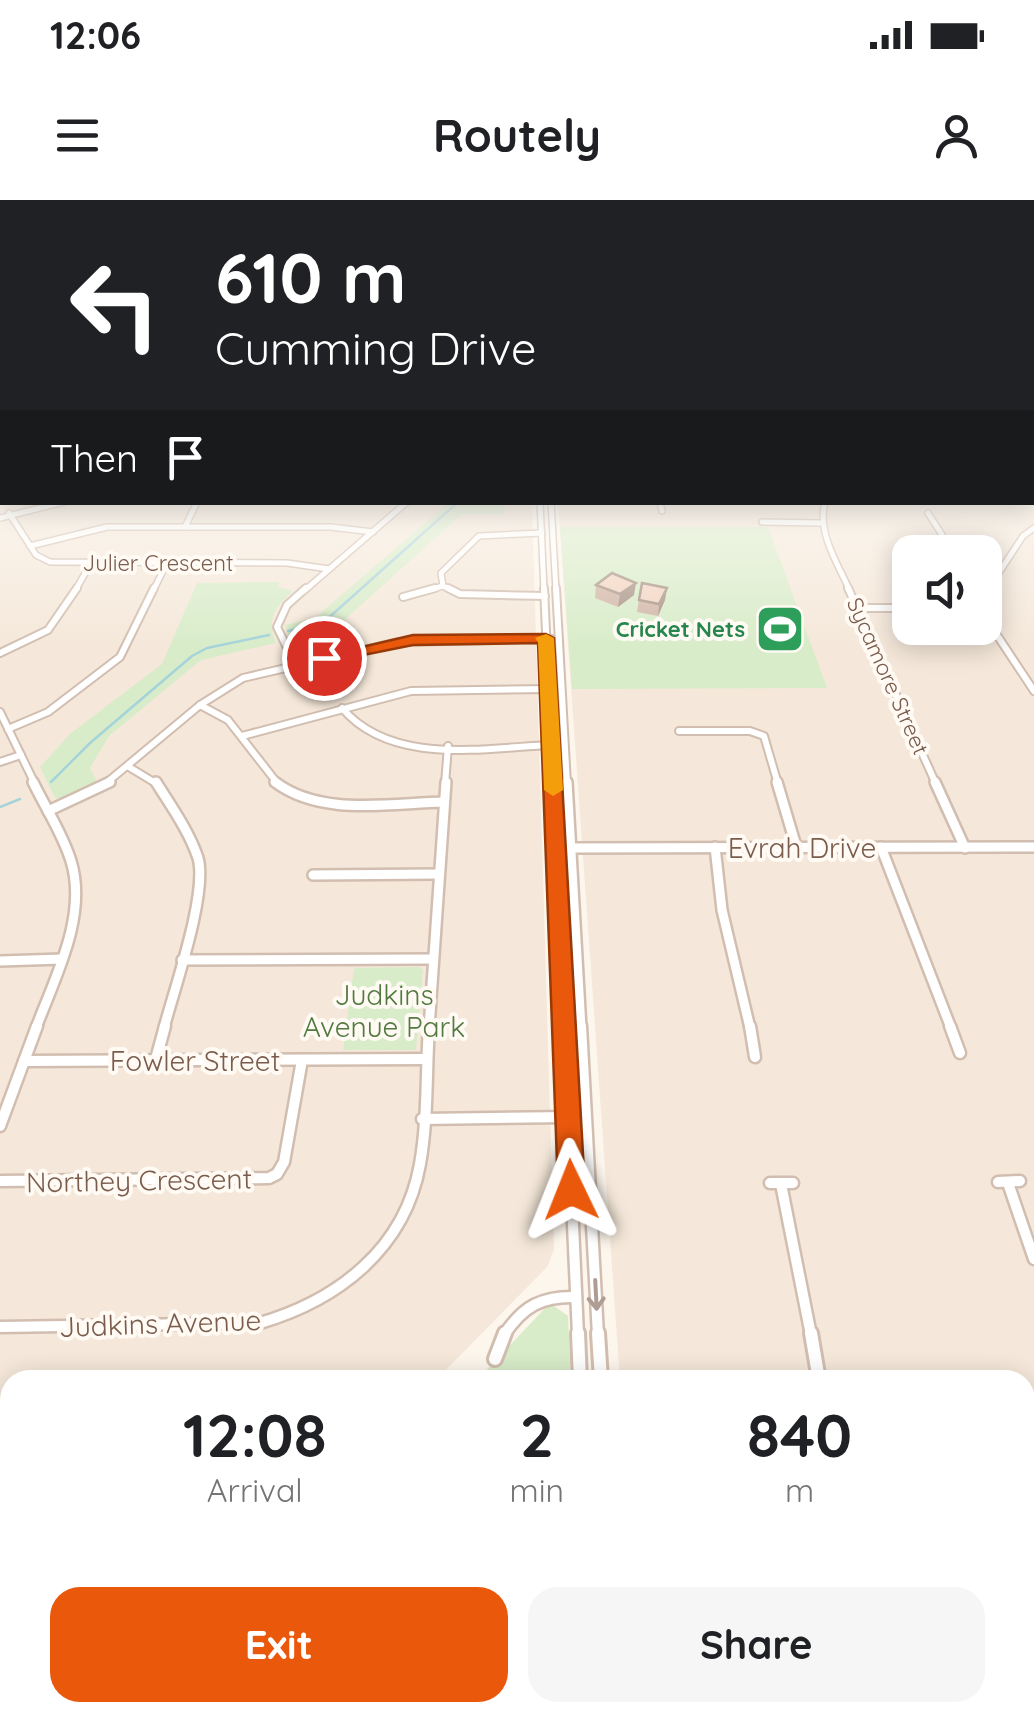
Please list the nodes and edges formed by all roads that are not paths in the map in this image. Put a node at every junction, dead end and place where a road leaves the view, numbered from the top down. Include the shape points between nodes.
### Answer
1 (34, 507) edge
2 (41, 507) edge
3 (195, 507) edge
4 (401, 507) edge
5 (540, 507) edge
6 (551, 507) edge
7 (661, 507) edge
8 (824, 507) edge
9 (662, 511) dead end
10 (9, 514) junction
11 (928, 514) dead end
12 (0, 516) edge
13 (762, 522) dead end
14 (821, 523) junction
15 (185, 527) junction
16 (1034, 528) edge
17 (373, 532) junction
18 (542, 533) junction
19 (942, 535) edge
20 (30, 546) junction
21 (91, 564) junction
22 (167, 564) junction
23 (329, 569) junction
24 (1002, 571) edge
25 (443, 586) junction
26 (545, 596) junction
27 (403, 597) dead end
28 (857, 608) junction
29 (892, 608) edge
30 (546, 638) junction
31 (558, 639) junction
32 (1002, 643) edge
33 (0, 652) edge
34 (295, 664) junction
35 (562, 673) junction
36 (548, 676) junction
37 (548, 688) junction
38 (1034, 691) edge
39 (200, 705) junction
40 (342, 708) junction
41 (0, 712) edge
42 (8, 729) junction
43 (679, 731) dead end
44 (242, 736) junction
45 (551, 745) junction
46 (448, 746) junction
47 (21, 754) junction
48 (0, 762) edge
49 (130, 767) junction
50 (444, 802) junction
51 (48, 811) junction
52 (796, 846) junction
53 (881, 847) junction
54 (1034, 847) edge
55 (556, 848) junction
56 (571, 848) junction
57 (715, 848) junction
58 (966, 848) junction
59 (439, 874) junction
60 (313, 875) dead end
61 (62, 959) junction
62 (433, 959) junction
63 (0, 960) edge
64 (182, 960) junction
65 (960, 1054) dead end
66 (755, 1057) dead end
67 (426, 1059) junction
68 (156, 1060) junction
69 (302, 1060) junction
70 (24, 1062) junction
71 (568, 1117) junction
72 (422, 1119) junction
73 (0, 1126) edge
74 (0, 1181) edge
75 (1009, 1182) dead end
76 (781, 1183) dead end
77 (1034, 1259) edge
78 (576, 1298) junction
79 (0, 1327) edge
80 (495, 1360) dead end
81 (580, 1370) edge
82 (600, 1370) edge
83 (817, 1370) edge

1 - 10 street
2 - 10 street
3 - 15 street
4 - 17 street
5 - 18 street
6 - 31 street
7 - 9 street
8 - 14 street
10 - 12 street
10 - 20 street
11 - 19 street
13 - 14 street
14 - 28 street, Sycamore Street
15 - 17 street
15 - 20 street via 102,528
16 - 24 street
17 - 23 street
18 - 25 street via 479,536 441,573
18 - 26 street
20 - 21 street, Julier Crescent via 50,562
21 - 22 street, Julier Crescent
21 - 33 street via 49,633
22 - 23 street, Julier Crescent
22 - 42 street via 120,656 48,712
23 - 34 street via 280,618 277,627
25 - 26 street via 460,594
25 - 27 street
26 - 30 street
28 - 29 street
28 - 58 street, Sycamore Street
30 - 31 street
30 - 34 street via 413,640
30 - 36 street
31 - 35 street
32 - 38 street
34 - 39 street via 243,678
35 - 36 street
35 - 56 street
36 - 37 street
37 - 40 street via 426,690
37 - 45 street
39 - 44 street via 222,712
39 - 49 street
40 - 44 street
40 - 46 street via 354,726 382,741
41 - 42 street
42 - 47 street
43 - 52 street via 766,730
44 - 50 street via 272,778 298,796
45 - 46 street
45 - 55 street
46 - 50 street, Judkins Avenue
47 - 48 street
47 - 51 street
49 - 51 street via 87,796
49 - 64 street via 154,779 199,862 200,892
50 - 59 street, Judkins Avenue
51 - 61 street via 75,875
52 - 53 street, Evrah Drive
52 - 57 street, Evrah Drive
53 - 58 street, Evrah Drive
53 - 65 street
54 - 58 street, Evrah Drive
55 - 56 street, Evrah Drive
55 - 71 street
56 - 57 street, Evrah Drive
56 -> 82 street
57 - 66 street
59 - 60 street
59 - 62 street, Judkins Avenue
61 - 63 street
61 - 70 street
62 - 64 street
62 - 67 street, Judkins Avenue
64 - 68 street
67 - 69 street, Fowler Street
67 - 72 street, Judkins Avenue
68 - 69 street, Fowler Street
68 - 70 street, Fowler Street
69 - 74 street, Northey Crescent via 281,1179
70 - 73 street
71 - 72 street
71 - 78 street
72 - 79 street, Judkins Avenue via 420,1164 406,1214 362,1272 320,1302 244,1325
75 - 77 street
76 - 83 street
78 - 80 street via 550,1296 531,1305 504,1334
78 - 81 street

